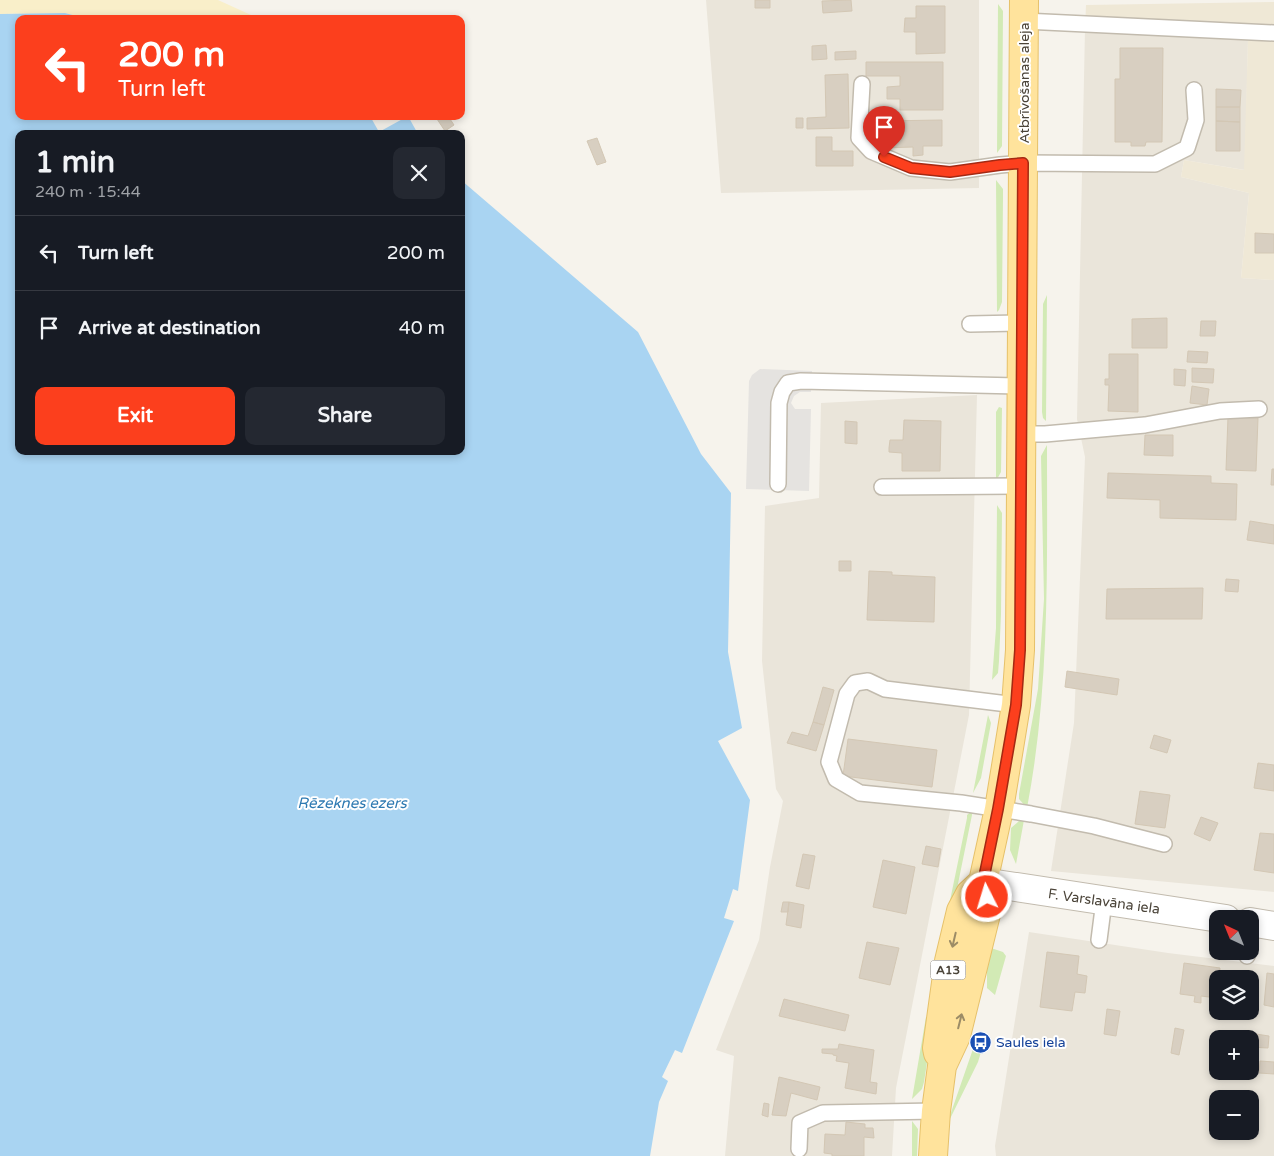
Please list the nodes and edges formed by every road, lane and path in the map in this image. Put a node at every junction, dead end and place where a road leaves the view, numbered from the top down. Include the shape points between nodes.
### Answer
1 (1024, 11) edge
2 (1274, 33) edge
3 (862, 84) dead end
4 (1194, 90) dead end
5 (1023, 163) junction
6 (970, 324) dead end
7 (1023, 324) junction
8 (1022, 386) junction
9 (1259, 409) dead end
10 (1022, 434) junction
11 (778, 484) dead end
12 (1022, 486) junction
13 (882, 488) dead end
14 (1016, 705) junction
15 (998, 809) junction
16 (1164, 844) dead end
17 (983, 882) junction
18 (1104, 901) junction
19 (1209, 916) edge
20 (1259, 924) edge
21 (1274, 926) edge
22 (1099, 940) dead end
23 (942, 1066) junction
24 (936, 1111) junction
25 (799, 1149) dead end
26 (933, 1156) edge

1 - 2 lane
1 - 5 main road, Atbrīvošanas aleja / A13
3 - 5 lane via 859,138 871,151 911,168 950,172
4 - 5 lane via 1196,120 1187,148 1155,164
5 - 7 main road, Atbrīvošanas aleja / A13
6 - 7 lane
7 - 8 main road, Atbrīvošanas aleja / A13
8 - 10 main road, Atbrīvošanas aleja / A13
8 - 11 lane via 788,383 779,403
9 - 10 lane via 1220,411 1145,425
10 - 12 main road, Atbrīvošanas aleja / A13
12 - 13 lane
12 - 14 main road, Atbrīvošanas aleja / A13
14 - 15 main road, Atbrīvošanas aleja / A13
14 - 15 lane via 885,689 868,681 855,683 847,694 829,762 836,779 860,793
15 - 16 lane via 1094,826
15 - 17 main road, Atbrīvošanas aleja / A13
17 - 18 street, F. Varslavāna iela
23 -> 17 main road, Atbrīvošanas aleja / A13 via 956,1036 986,914 987,897
17 -> 23 main road, Atbrīvošanas aleja / A13 via 970,894 961,911 936,1012 937,1048
18 - 19 street, F. Varslavāna iela
18 - 22 lane
20 - 21 street
23 - 24 main road, Atbrīvošanas aleja / A13
24 - 25 lane via 822,1113 800,1124
24 - 26 main road, Atbrīvošanas aleja / A13

